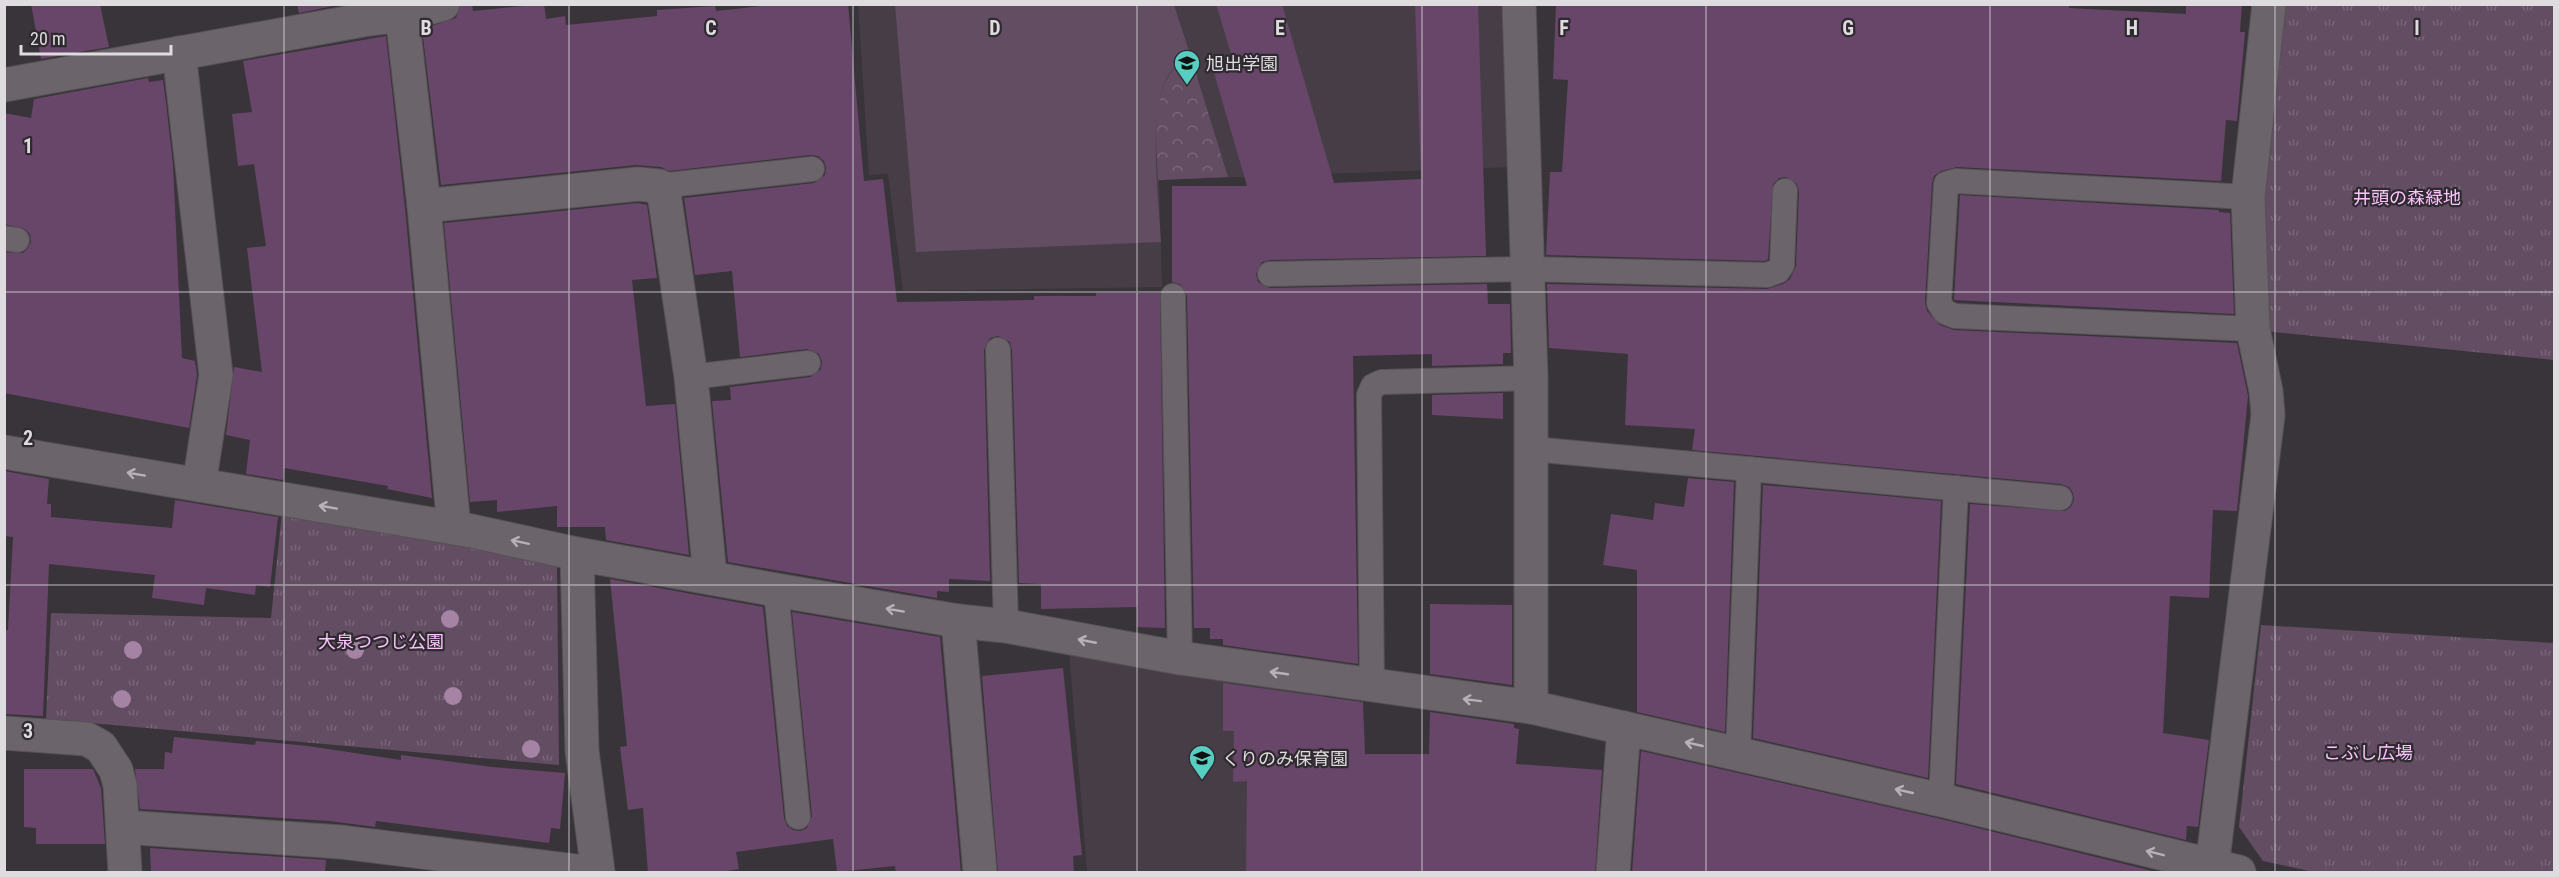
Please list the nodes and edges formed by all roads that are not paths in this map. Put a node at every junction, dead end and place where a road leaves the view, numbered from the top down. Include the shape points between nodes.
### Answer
1 (443, 4) edge
2 (1518, 4) edge
3 (2269, 4) edge
4 (361, 12) edge
5 (402, 15) junction
6 (179, 53) junction
7 (4, 85) edge
8 (812, 169) dead end
9 (659, 186) junction
10 (1785, 191) dead end
11 (2248, 197) junction
12 (424, 206) junction
13 (1527, 269) junction
14 (1270, 274) dead end
15 (1173, 296) dead end
16 (2253, 329) junction
17 (998, 350) dead end
18 (808, 363) dead end
19 (691, 377) junction
20 (1531, 378) junction
21 (1532, 449) junction
22 (4, 452) edge
23 (1749, 469) junction
24 (200, 485) junction
25 (1956, 488) junction
26 (2060, 498) dead end
27 (454, 528) junction
28 (577, 554) junction
29 (710, 576) junction
30 (776, 590) junction
31 (958, 621) junction
32 (1006, 626) junction
33 (1180, 658) junction
34 (1372, 687) junction
35 (1530, 707) junction
36 (1624, 728) junction
37 (4, 733) edge
38 (1738, 754) junction
39 (1941, 800) junction
40 (798, 817) dead end
41 (123, 827) junction
42 (2225, 870) edge
43 (125, 873) edge
44 (584, 873) edge
45 (598, 873) edge
46 (980, 873) edge
47 (1613, 873) edge

1 - 5 street
2 - 13 street
3 - 11 street
4 - 5 street
4 - 6 street
5 - 12 street
6 - 7 street
6 - 24 street via 216,375
8 - 9 lane
9 - 12 street via 638,184
9 - 19 street via 665,200
10 - 13 lane via 1782,265 1767,275
11 - 16 street
11 - 16 lane via 1956,181 1946,184 1939,303 1954,316
12 - 27 street
13 - 14 lane
13 - 20 street
15 - 33 lane
16 - 42 street via 2268,416
17 - 32 lane
18 - 19 lane
19 - 29 street
20 - 21 street
20 - 34 lane via 1382,382 1373,386 1369,395
21 - 23 lane
21 - 35 street
24 -> 22 street
23 - 25 lane
23 - 38 lane
27 -> 24 street
25 - 26 lane
25 - 39 lane
28 -> 27 street
28 - 29 street
28 - 45 street via 582,751
29 - 30 street
31 -> 30 street
30 - 40 lane
31 - 32 street
31 - 46 street
33 -> 32 street
34 -> 33 street
35 -> 34 street
35 - 36 street
38 -> 36 street
36 - 47 street
37 - 41 street via 87,739 101,747 116,770
39 -> 38 street
42 -> 39 street
41 - 43 street
41 - 44 street via 341,842

